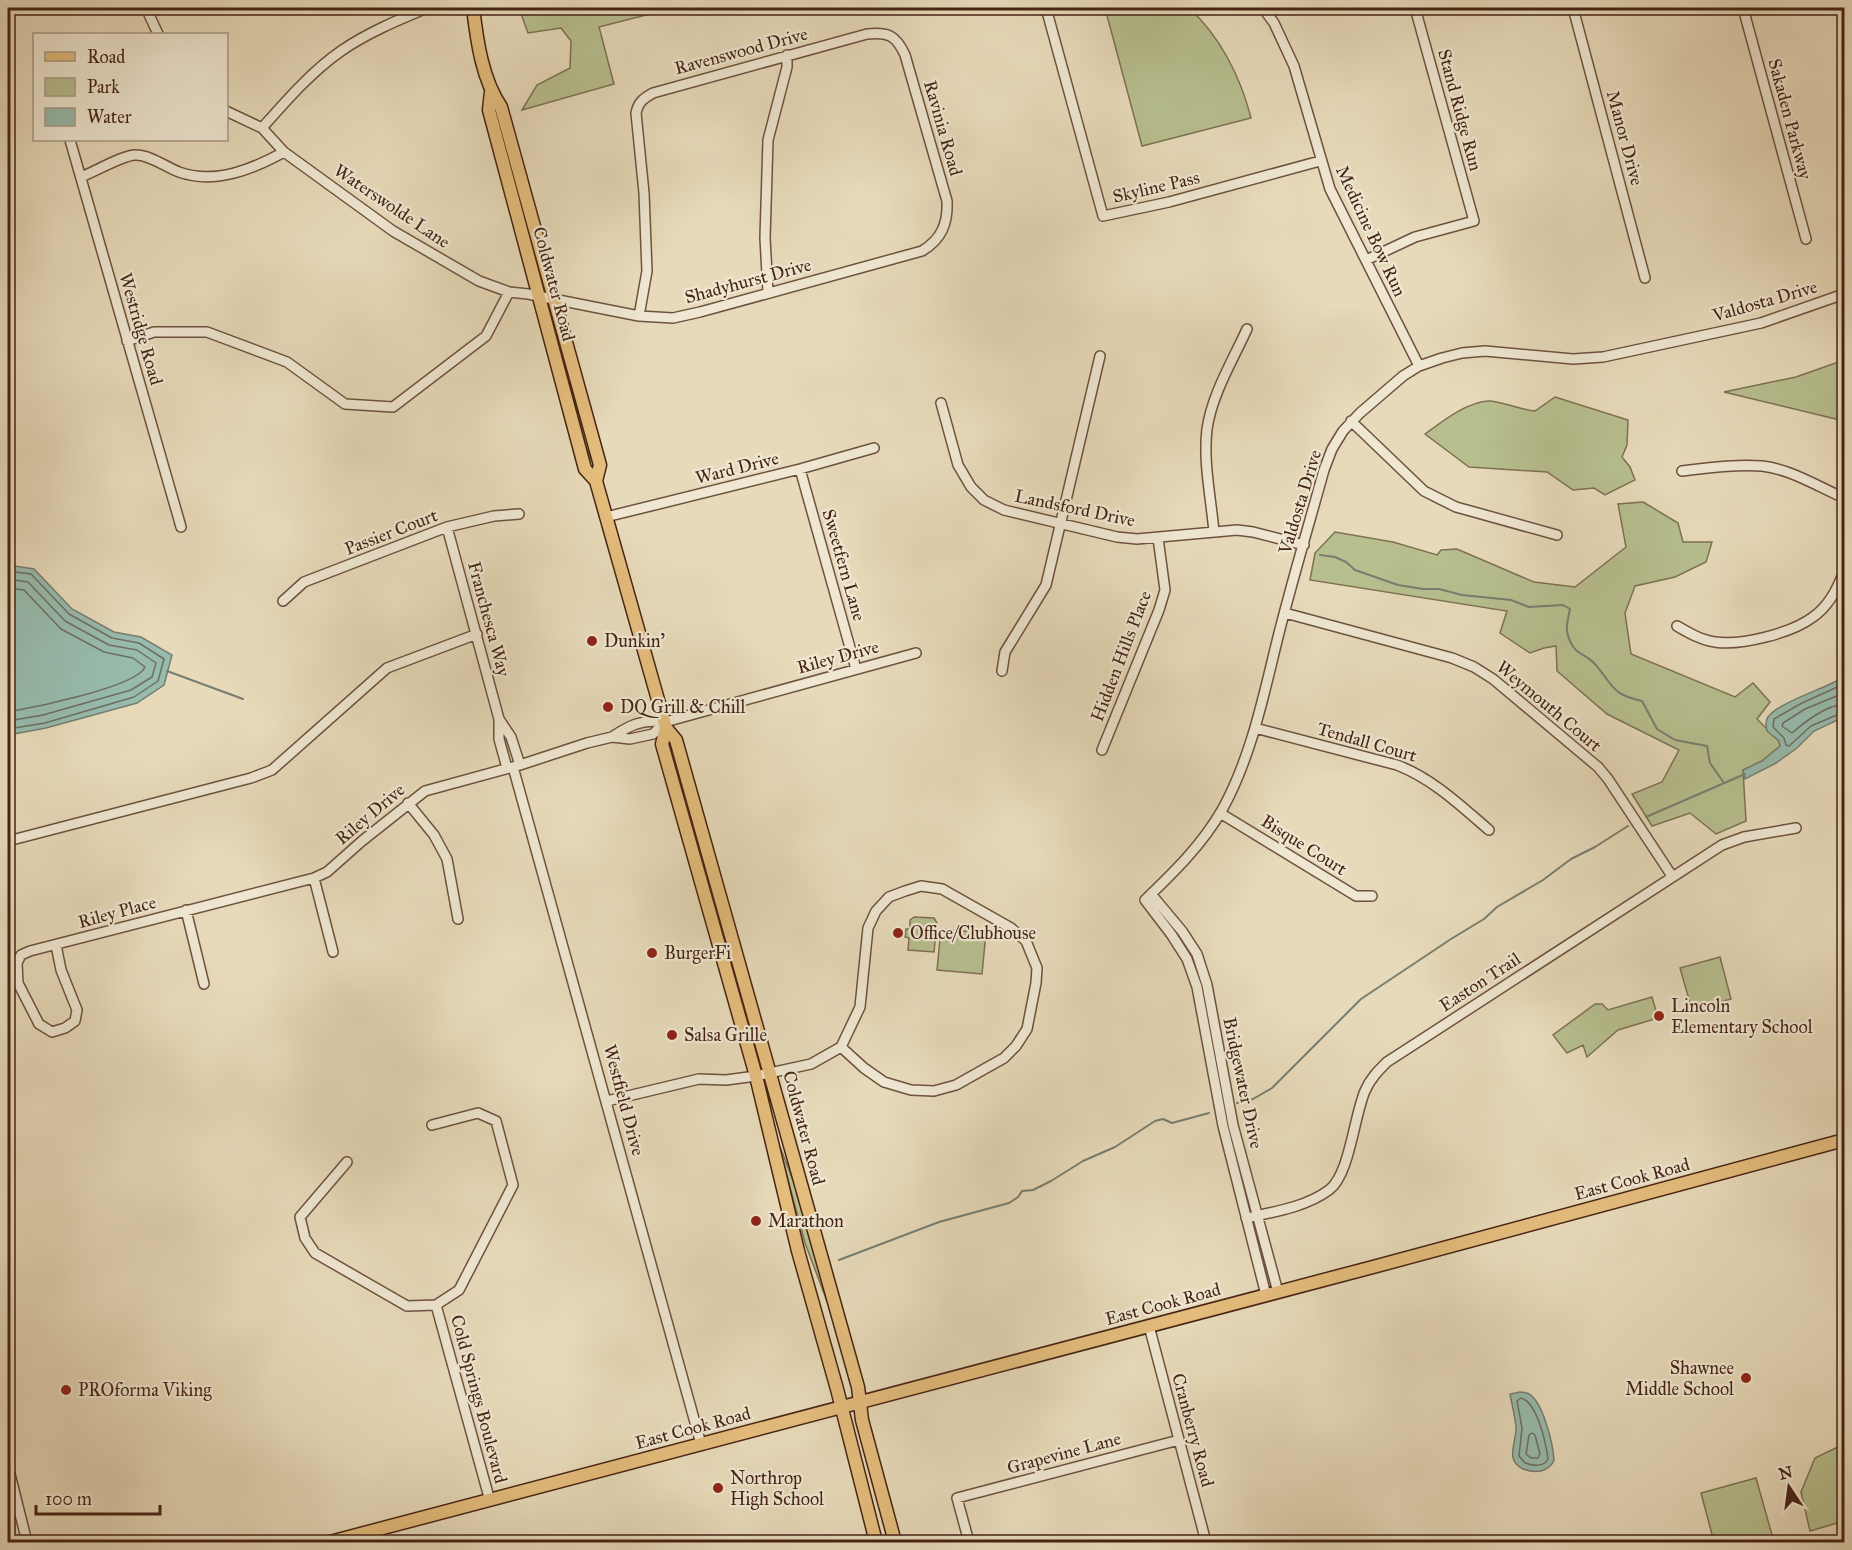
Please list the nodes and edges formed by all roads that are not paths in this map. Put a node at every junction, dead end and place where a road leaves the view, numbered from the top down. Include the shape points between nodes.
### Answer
1 (146, 8) edge
2 (428, 8) edge
3 (1046, 8) edge
4 (1263, 8) edge
5 (1415, 8) edge
6 (1573, 8) edge
7 (1743, 8) edge
8 (471, 9) edge
9 (158, 33) edge
10 (893, 37) joint
11 (787, 55) junction
12 (491, 92) junction
13 (228, 112) edge
14 (262, 128) junction
15 (70, 141) edge
16 (284, 152) junction
17 (1320, 161) junction
18 (81, 177) junction
19 (942, 232) joint
20 (1806, 239) dead end
21 (1366, 260) junction
22 (1646, 278) dead end
23 (509, 292) junction
24 (768, 292) junction
25 (1845, 294) edge
26 (539, 297) junction
27 (554, 300) junction
28 (639, 316) junction
29 (1247, 329) dead end
30 (127, 341) junction
31 (1100, 356) dead end
32 (1419, 366) junction
33 (941, 403) dead end
34 (1351, 421) junction
35 (874, 448) dead end
36 (800, 469) junction
37 (1682, 471) dead end
38 (596, 481) junction
39 (1845, 498) edge
40 (519, 514) dead end
41 (606, 517) junction
42 (1061, 524) junction
43 (181, 527) dead end
44 (447, 527) junction
45 (1214, 531) junction
46 (1557, 534) dead end
47 (1158, 538) junction
48 (1304, 545) junction
49 (1845, 571) edge
50 (283, 601) dead end
51 (1285, 613) junction
52 (1677, 626) dead end
53 (477, 634) junction
54 (916, 653) dead end
55 (856, 669) junction
56 (1002, 671) dead end
57 (665, 725) junction
58 (1255, 728) junction
59 (1102, 750) dead end
60 (513, 766) junction
61 (408, 803) junction
62 (1221, 813) junction
63 (1796, 828) dead end
64 (1489, 830) dead end
65 (8, 841) edge
66 (1672, 876) junction
67 (314, 878) junction
68 (1372, 896) dead end
69 (1148, 897) joint
70 (186, 910) junction
71 (458, 918) dead end
72 (56, 945) junction
73 (333, 952) dead end
74 (204, 984) dead end
75 (841, 1047) junction
76 (771, 1073) junction
77 (756, 1076) junction
78 (607, 1101) junction
79 (432, 1125) dead end
80 (1845, 1140) edge
81 (347, 1162) dead end
82 (1251, 1217) junction
83 (1272, 1294) junction
84 (436, 1305) junction
85 (1149, 1326) junction
86 (860, 1403) junction
87 (842, 1407) junction
88 (1179, 1440) junction
89 (701, 1444) junction
90 (8, 1466) edge
91 (490, 1501) junction
92 (27, 1542) edge
93 (330, 1542) edge
94 (876, 1542) edge
95 (895, 1542) edge
96 (969, 1542) edge
97 (1206, 1542) edge

1 - 9 street
2 - 14 street via 341,51
3 - 17 street, Skyline Pass via 1103,216
4 - 17 street, Medicine Bow Run via 1294,66
5 - 21 street, Stand Ridge Run via 1474,221 1415,237
6 - 22 street, Manor Drive
7 - 20 street, Sakaden Parkway
8 - 12 main road, Coldwater Road
10 - 11 street, Ravenswood Drive via 867,34
10 - 19 street, Ravinia Road via 904,55 943,184 947,214
11 - 24 street via 768,140
11 - 28 street, Ravenswood Drive via 653,93 638,105 636,125 647,271
12 - 26 main road, Coldwater Road via 489,110
12 - 27 main road, Coldwater Road via 501,107
13 - 14 street, Waterswolde Lane
14 - 16 street, Waterswolde Lane
15 - 18 street, Westridge Road
16 - 18 street via 255,167 213,177 190,176 139,155
16 - 23 street, Waterswolde Lane via 393,231 479,281
17 - 21 street, Medicine Bow Run
18 - 30 street, Westridge Road
19 - 24 street, Shadyhurst Drive via 922,251
21 - 32 street, Medicine Bow Run
23 - 26 street, Waterswolde Lane
23 - 30 street via 486,336 393,406 345,404 287,362 207,332 154,332
24 - 28 street, Shadyhurst Drive via 673,318
25 - 32 street, Valdosta Drive via 1761,322 1603,357 1485,351 1462,353
26 - 27 street, Waterswolde Lane
26 - 38 main road, Coldwater Road via 585,469
27 - 28 street, Shadyhurst Drive
27 - 38 main road, Coldwater Road via 600,465
29 - 45 street via 1208,426 1206,445
30 - 43 street, Westridge Road
31 - 42 street
32 - 34 street, Valdosta Drive
33 - 42 street, Landsford Drive via 958,465 971,487 984,500 1004,510
34 - 46 street via 1424,491 1456,507
34 - 48 street, Valdosta Drive via 1332,448
35 - 36 street, Ward Drive
36 - 41 street, Ward Drive
36 - 55 street, Sweetfern Lane
37 - 39 street via 1764,466
38 - 41 main road, Coldwater Road
40 - 44 street, Passier Court
41 - 57 main road, Coldwater Road
42 - 47 street, Landsford Drive via 1117,537
42 - 56 street via 1046,585 1005,652
44 - 50 street, Passier Court via 304,582
44 - 53 street, Franchesca Way
45 - 47 street, Landsford Drive
45 - 48 street, Landsford Drive via 1253,532
47 - 59 street, Hidden Hills Place via 1165,590
48 - 51 street, Valdosta Drive
49 - 52 street via 1828,602 1814,617 1765,637 1736,644 1715,642
51 - 58 street, Valdosta Drive
51 - 66 street, Weymouth Court via 1452,658 1493,679 1608,779
53 - 60 street, Franchesca Way via 499,718 511,737
53 - 65 street via 387,668 272,770
54 - 55 street, Riley Drive
55 - 57 street, Riley Drive
57 - 60 street, Riley Drive via 653,734 630,739 612,737
57 - 76 main road, Coldwater Road via 676,740
57 - 77 main road, Coldwater Road via 662,744
58 - 62 street, Valdosta Drive
58 - 64 street, Tendall Court via 1417,773
60 - 61 street, Riley Drive via 425,791
60 - 78 street, Westfield Drive
61 - 67 street, Riley Drive via 327,872
61 - 71 street via 434,835 447,859
62 - 68 street, Bisque Court via 1356,896
62 - 69 street, Valdosta Drive via 1180,867
63 - 66 street, Easton Trail via 1732,840
66 - 82 street, Easton Trail via 1387,1062 1364,1092 1344,1167 1331,1188 1306,1203
67 - 70 street, Riley Drive
67 - 73 street
69 - 82 street, Bridgewater Drive via 1187,959 1197,987 1223,1126
70 - 72 street, Riley Place
70 - 74 street
72 - 72 street, Riley Place via 21,955 17,963 18,983 32,1012 39,1024 52,1032 75,1021 77,1010
75 - 75 street via 860,1007 868,927 889,897 921,886 942,889 1011,928 1026,941 1037,968 1036,983 1027,1029 1004,1058 956,1085 934,1091 911,1090 884,1082
75 - 76 street via 811,1064
76 - 77 street
76 - 86 main road, Coldwater Road
77 - 78 street via 699,1079
77 - 87 main road, Coldwater Road via 798,1251
78 - 89 street, Westfield Drive
79 - 84 street, Cold Springs Boulevard via 478,1113 496,1121 513,1185 459,1290
80 - 83 main road, East Cook Road
81 - 84 street, Cold Springs Boulevard via 300,1217 305,1238 315,1253 407,1306
82 - 83 street, Bridgewater Drive
83 - 85 main road, East Cook Road
84 - 91 street, Cold Springs Boulevard
85 - 86 main road, East Cook Road
85 - 88 street, Cranberry Road
86 - 87 main road, East Cook Road
86 - 95 main road, Coldwater Road
87 - 89 main road, East Cook Road
87 - 94 main road, Coldwater Road
88 - 96 street, Grapevine Lane via 957,1498
88 - 97 street, Cranberry Road
89 - 91 main road, East Cook Road
90 - 92 street
91 - 93 main road, East Cook Road

